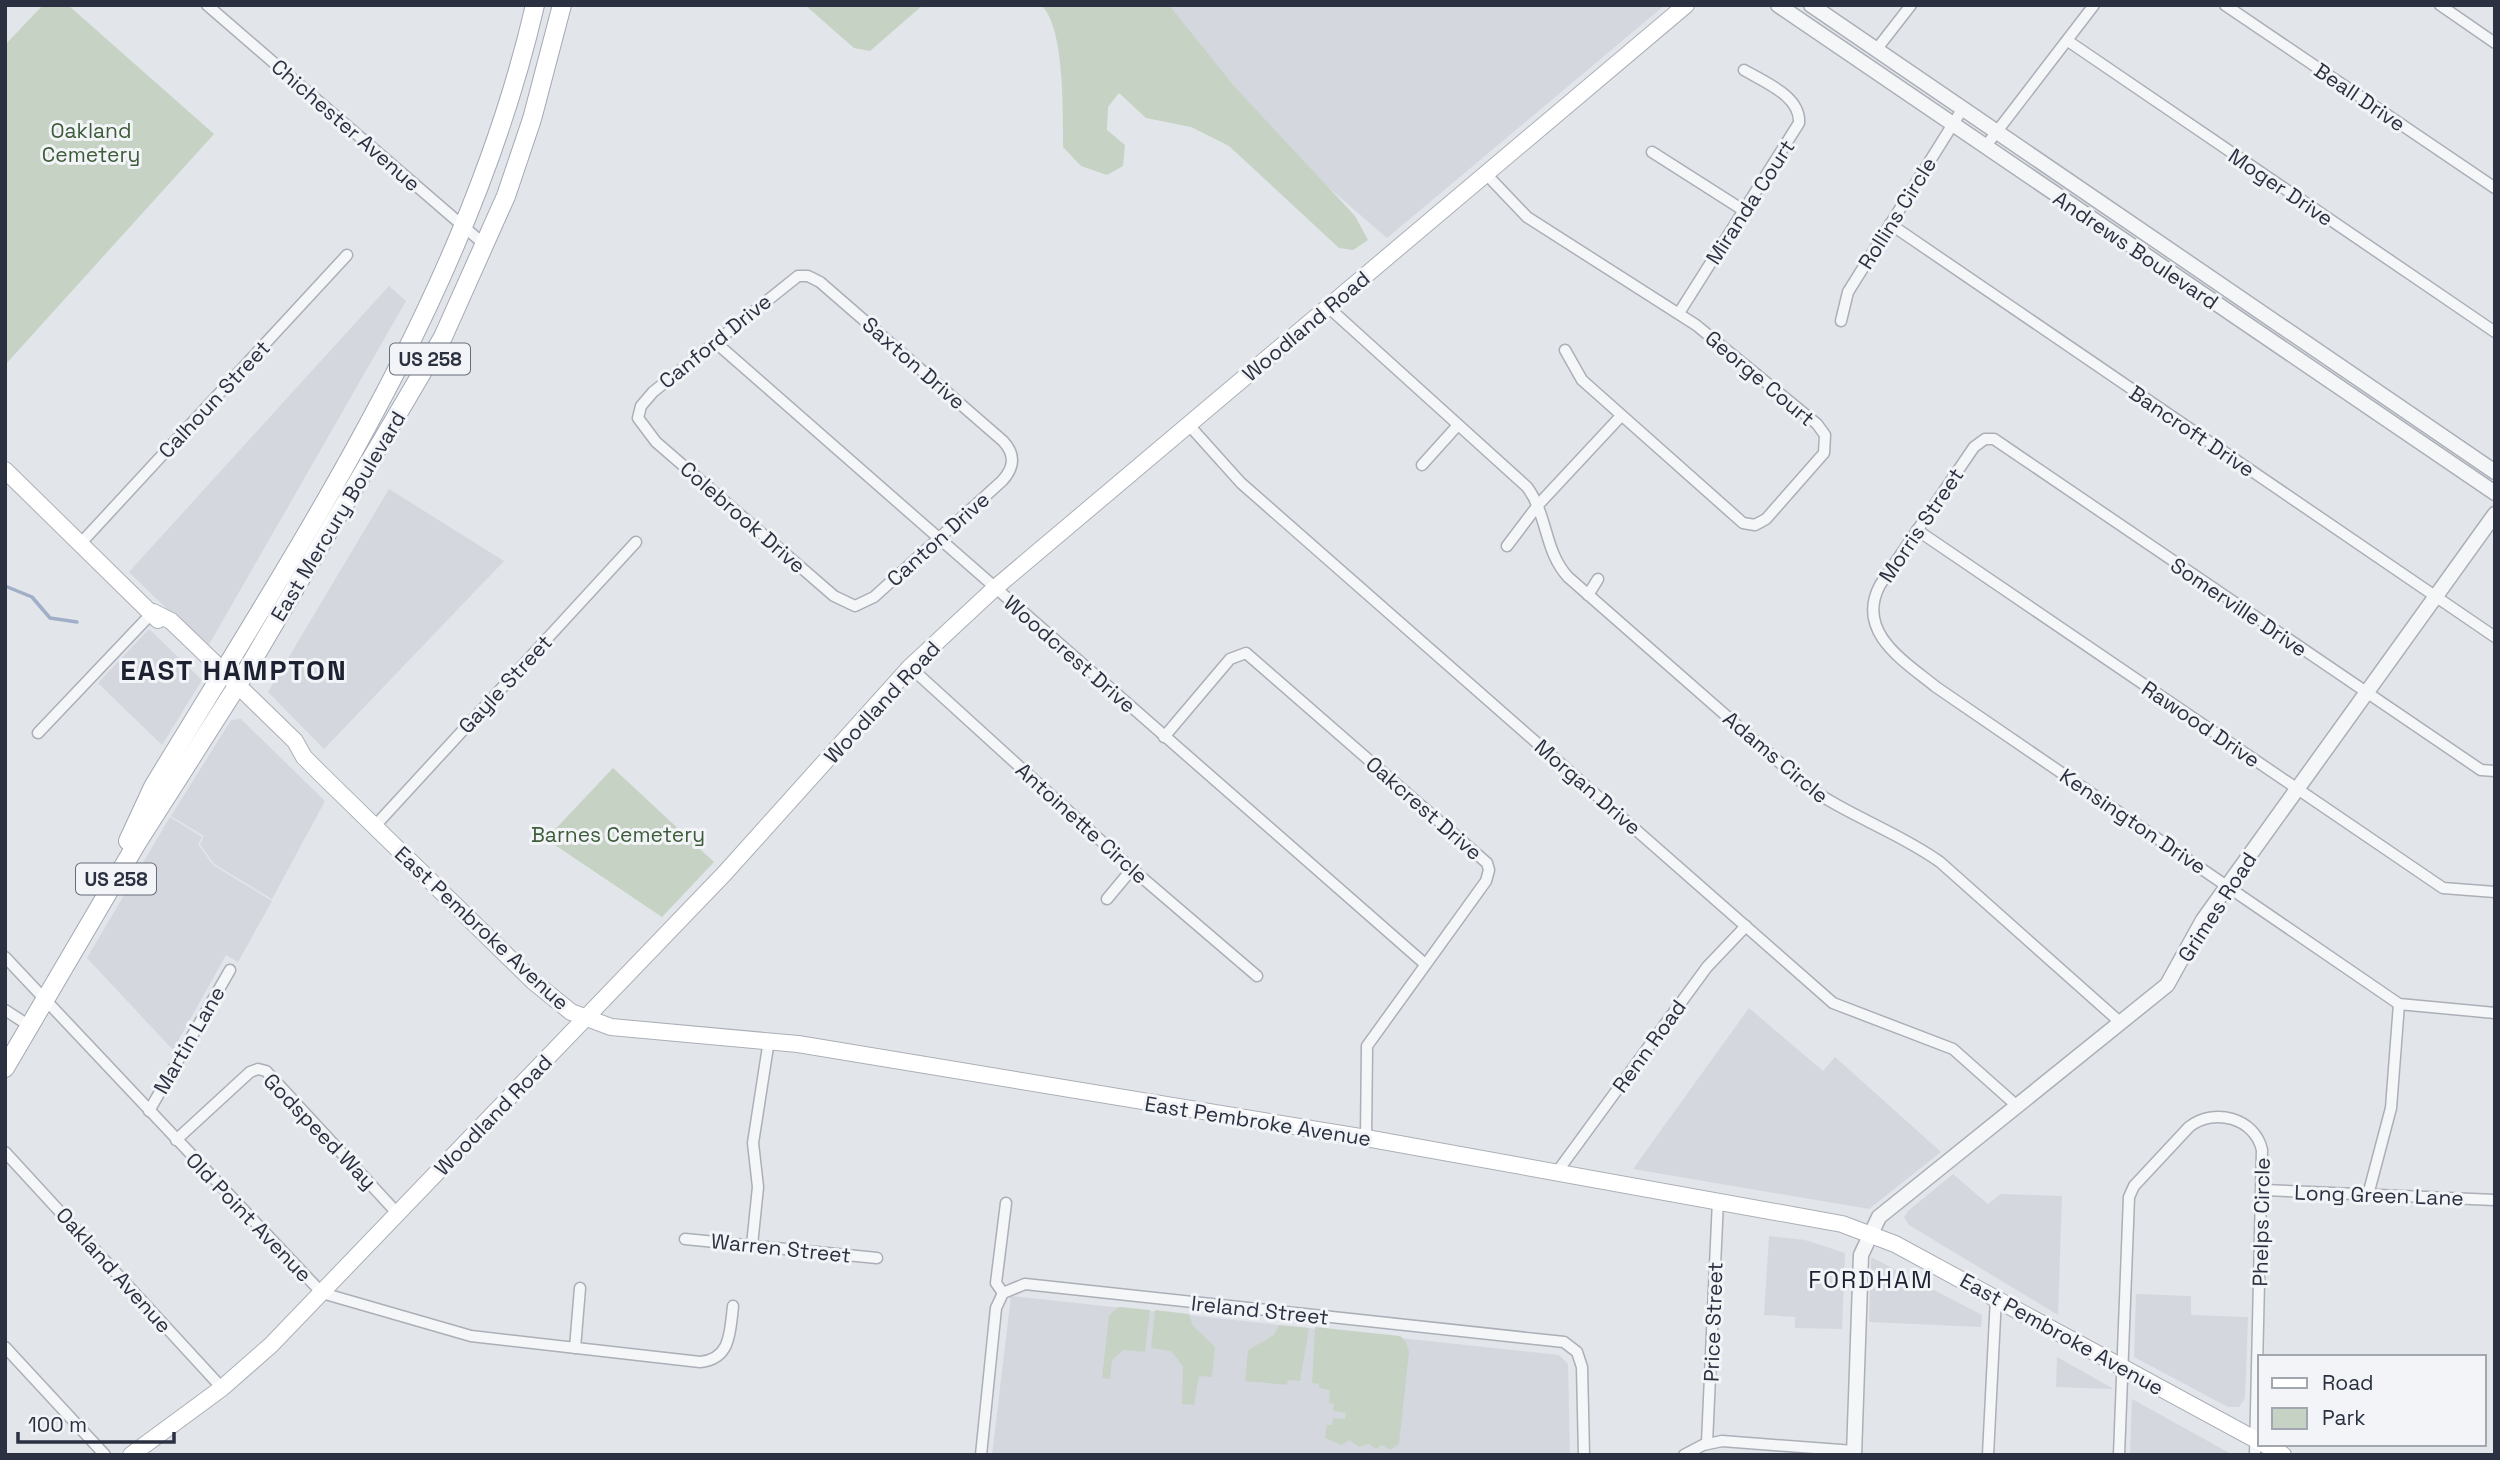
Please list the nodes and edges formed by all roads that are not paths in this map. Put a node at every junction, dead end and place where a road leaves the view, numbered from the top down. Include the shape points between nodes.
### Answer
1 (207, 5) edge
2 (535, 5) edge
3 (562, 5) edge
4 (1686, 5) edge
5 (1778, 5) edge
6 (1811, 5) edge
7 (1911, 5) edge
8 (2094, 5) edge
9 (2225, 5) edge
10 (2440, 5) edge
11 (2068, 41) junction
12 (2495, 43) edge
13 (1876, 50) junction
14 (1744, 70) dead end
15 (1963, 108) junction
16 (1952, 125) junction
17 (1997, 131) junction
18 (1985, 147) junction
19 (1651, 152) dead end
20 (1487, 175) junction
21 (2495, 188) edge
22 (1743, 210) junction
23 (1891, 225) junction
24 (465, 227) junction
25 (485, 245) junction
26 (347, 255) dead end
27 (803, 275) joint
28 (1328, 307) junction
29 (1679, 313) junction
30 (1840, 321) dead end
31 (2495, 332) edge
32 (715, 342) junction
33 (1565, 351) dead end
34 (1620, 416) junction
35 (638, 418) joint
36 (1188, 424) junction
37 (1458, 425) junction
38 (1985, 439) joint
39 (1013, 462) joint
40 (1422, 466) dead end
41 (5, 470) edge
42 (2495, 472) edge
43 (2495, 493) edge
44 (1538, 505) junction
45 (2495, 513) edge
46 (1917, 530) junction
47 (940, 537) junction
48 (636, 542) dead end
49 (81, 543) junction
50 (1507, 546) dead end
51 (1598, 579) dead end
52 (995, 588) junction
53 (1588, 595) junction
54 (2436, 598) junction
55 (856, 606) joint
56 (153, 612) junction
57 (1872, 618) joint
58 (2495, 637) edge
59 (910, 667) junction
60 (220, 676) junction
61 (235, 690) junction
62 (2366, 693) junction
63 (38, 733) dead end
64 (1164, 737) junction
65 (2495, 771) edge
66 (2297, 790) junction
67 (374, 827) junction
68 (1132, 869) junction
69 (2228, 886) junction
70 (2495, 892) edge
71 (1107, 899) dead end
72 (1746, 926) junction
73 (5, 957) edge
74 (1425, 964) junction
75 (230, 970) dead end
76 (1257, 976) dead end
77 (42, 996) junction
78 (2399, 1003) junction
79 (5, 1010) edge
80 (2495, 1013) edge
81 (585, 1019) junction
82 (22, 1021) junction
83 (2121, 1023) junction
84 (769, 1040) junction
85 (5, 1049) edge
86 (5, 1068) edge
87 (2016, 1105) junction
88 (149, 1111) junction
89 (1366, 1138) junction
90 (176, 1140) junction
91 (5, 1152) edge
92 (1557, 1172) junction
93 (2263, 1190) junction
94 (2368, 1195) junction
95 (1718, 1200) junction
96 (2495, 1200) edge
97 (1006, 1203) dead end
98 (398, 1213) junction
99 (1869, 1232) junction
100 (685, 1239) dead end
101 (752, 1245) junction
102 (877, 1258) dead end
103 (580, 1288) dead end
104 (322, 1293) junction
105 (1003, 1293) junction
106 (1996, 1297) junction
107 (733, 1306) dead end
108 (5, 1347) edge
109 (575, 1348) junction
110 (2260, 1355) edge
111 (2122, 1367) junction
112 (222, 1388) junction
113 (1707, 1443) junction
114 (2258, 1444) edge
115 (2261, 1446) edge
116 (1854, 1453) edge
117 (105, 1455) edge
118 (131, 1455) edge
119 (981, 1455) edge
120 (1584, 1455) edge
121 (1684, 1455) edge
122 (1988, 1455) edge
123 (2119, 1455) edge
124 (2283, 1455) edge

1 - 24 street, Chichester Avenue
2 - 24 main road, East Mercury Boulevard / US 258 via 510,100
3 - 25 main road, East Mercury Boulevard / US 258 via 528,129
4 - 20 main road, Woodland Road
5 - 16 street, Andrews Boulevard
6 - 13 street, Andrews Boulevard
7 - 13 street
8 - 11 street
9 - 21 street, Beall Drive
10 - 12 street
11 - 17 street
11 - 31 street, Moger Drive
13 - 15 street, Andrews Boulevard
14 - 22 street, Miranda Court via 1790,99 1799,118
15 - 16 street, Rollins Circle
15 - 17 street, Andrews Boulevard
16 - 18 street, Andrews Boulevard
16 - 23 street, Rollins Circle
17 - 18 street
17 - 42 street, Andrews Boulevard
18 - 43 street, Andrews Boulevard
19 - 22 street
20 - 28 main road, Woodland Road
20 - 29 street, George Court via 1534,222
22 - 29 street, Miranda Court
23 - 30 street, Rollins Circle via 1847,292
23 - 54 street, Bancroft Drive
24 - 25 street, Chichester Avenue
24 - 60 main road, East Mercury Boulevard / US 258 via 362,437
25 - 61 main road, East Mercury Boulevard / US 258 via 424,371
26 - 49 street, Calhoun Street
27 - 32 street, Canford Drive via 789,280
27 - 39 street, Saxton Drive via 820,282 1003,441
28 - 36 main road, Woodland Road
28 - 37 street, Adams Circle
29 - 34 street, George Court via 1817,424 1825,435 1824,453 1766,519 1748,525
32 - 35 street, Canford Drive via 645,398
32 - 47 street, Woodcrest Drive
33 - 34 street, George Court via 1582,380
34 - 44 street
35 - 55 street, Colebrook Drive via 656,442 834,596
36 - 52 main road, Woodland Road
36 - 72 street, Morgan Drive via 1241,484
37 - 40 street
37 - 44 street, Adams Circle via 1522,482
38 - 46 street, Morris Street via 1974,447
38 - 62 street, Somerville Drive via 1999,443
39 - 47 street, Canton Drive via 1002,481
41 - 49 main road, East Pembroke Avenue
44 - 50 street
44 - 53 street, Adams Circle via 1553,559
45 - 54 street, Grimes Road
46 - 57 street, Morris Street via 1876,593
46 - 66 street, Rawood Drive
47 - 52 street, Woodcrest Drive
47 - 55 street, Canton Drive via 874,597
48 - 67 street, Gayle Street
49 - 56 main road, East Pembroke Avenue
51 - 53 street
52 - 59 main road, Woodland Road
52 - 64 street, Woodcrest Drive
53 - 83 street, Adams Circle via 1808,787 1940,862
54 - 58 street, Bancroft Drive
54 - 62 street, Grimes Road
56 - 60 main road, East Pembroke Avenue via 163,628
56 - 63 street
57 - 69 street, Kensington Drive via 1885,642 1936,687
59 - 68 street, Antoinette Circle
59 - 81 main road, Woodland Road via 724,874
60 - 61 main road, East Pembroke Avenue
60 - 77 main road, East Mercury Boulevard / US 258 via 153,787
61 - 67 main road, East Pembroke Avenue via 295,741 304,757
61 - 77 main road, East Mercury Boulevard / US 258
62 - 65 street, Somerville Drive via 2481,770
62 - 66 street, Grimes Road
64 - 74 street, Woodcrest Drive
64 - 74 street, Oakcrest Drive via 1236,654 1246,653 1261,664 1487,863 1486,881
66 - 69 street, Grimes Road
66 - 70 street, Rawood Drive via 2443,888
67 - 81 main road, East Pembroke Avenue via 546,993
68 - 71 street
68 - 76 street, Antoinette Circle
69 - 78 street, Kensington Drive
69 - 83 street, Grimes Road via 2195,933 2171,981
72 - 87 street, Morgan Drive via 1833,1003 1953,1049
72 - 92 street, Renn Road via 1707,967
73 - 77 street, Old Point Avenue
74 - 89 street, Oakcrest Drive via 1367,1046
75 - 88 street, Martin Lane
77 - 82 main road, East Mercury Boulevard / US 258
77 - 86 main road, East Mercury Boulevard / US 258
77 - 88 street, Old Point Avenue
78 - 80 street, Kensington Drive
78 - 94 street via 2391,1108
79 - 82 street
81 - 84 main road, East Pembroke Avenue via 630,1029
81 - 98 main road, Woodland Road
82 - 85 main road, East Mercury Boulevard / US 258
83 - 87 street, Grimes Road
84 - 89 main road, East Pembroke Avenue
84 - 101 street via 753,1143 758,1187
87 - 99 street, Grimes Road via 1883,1213
88 - 90 street, Old Point Avenue
89 - 92 main road, East Pembroke Avenue
90 - 98 street, Godspeed Way via 250,1072 266,1071
90 - 104 street, Old Point Avenue
91 - 112 street, Oakland Avenue
92 - 95 main road, East Pembroke Avenue
93 - 94 street, Long Green Lane
93 - 110 street, Phelps Circle
93 - 111 street, Phelps Circle via 2261,1142 2250,1129 2226,1116 2194,1123 2134,1186 2129,1196
94 - 96 street, Long Green Lane
95 - 99 main road, East Pembroke Avenue
95 - 113 street, Price Street
97 - 105 street via 996,1283
98 - 104 main road, Woodland Road
99 - 106 main road, East Pembroke Avenue
99 - 116 street via 1861,1255
100 - 101 street, Warren Street
101 - 102 street, Warren Street
103 - 109 street
104 - 109 street, Old Point Avenue via 471,1336
104 - 112 main road, Woodland Road
105 - 119 street via 996,1308
105 - 120 street, Ireland Street via 1025,1284 1564,1342 1577,1352 1582,1367
106 - 111 main road, East Pembroke Avenue
106 - 122 street
107 - 109 street, Old Point Avenue via 725,1349 710,1361
108 - 117 street
111 - 114 main road, East Pembroke Avenue
111 - 123 street
112 - 118 main road, Woodland Road
113 - 116 street
113 - 121 street
115 - 124 main road, East Pembroke Avenue

